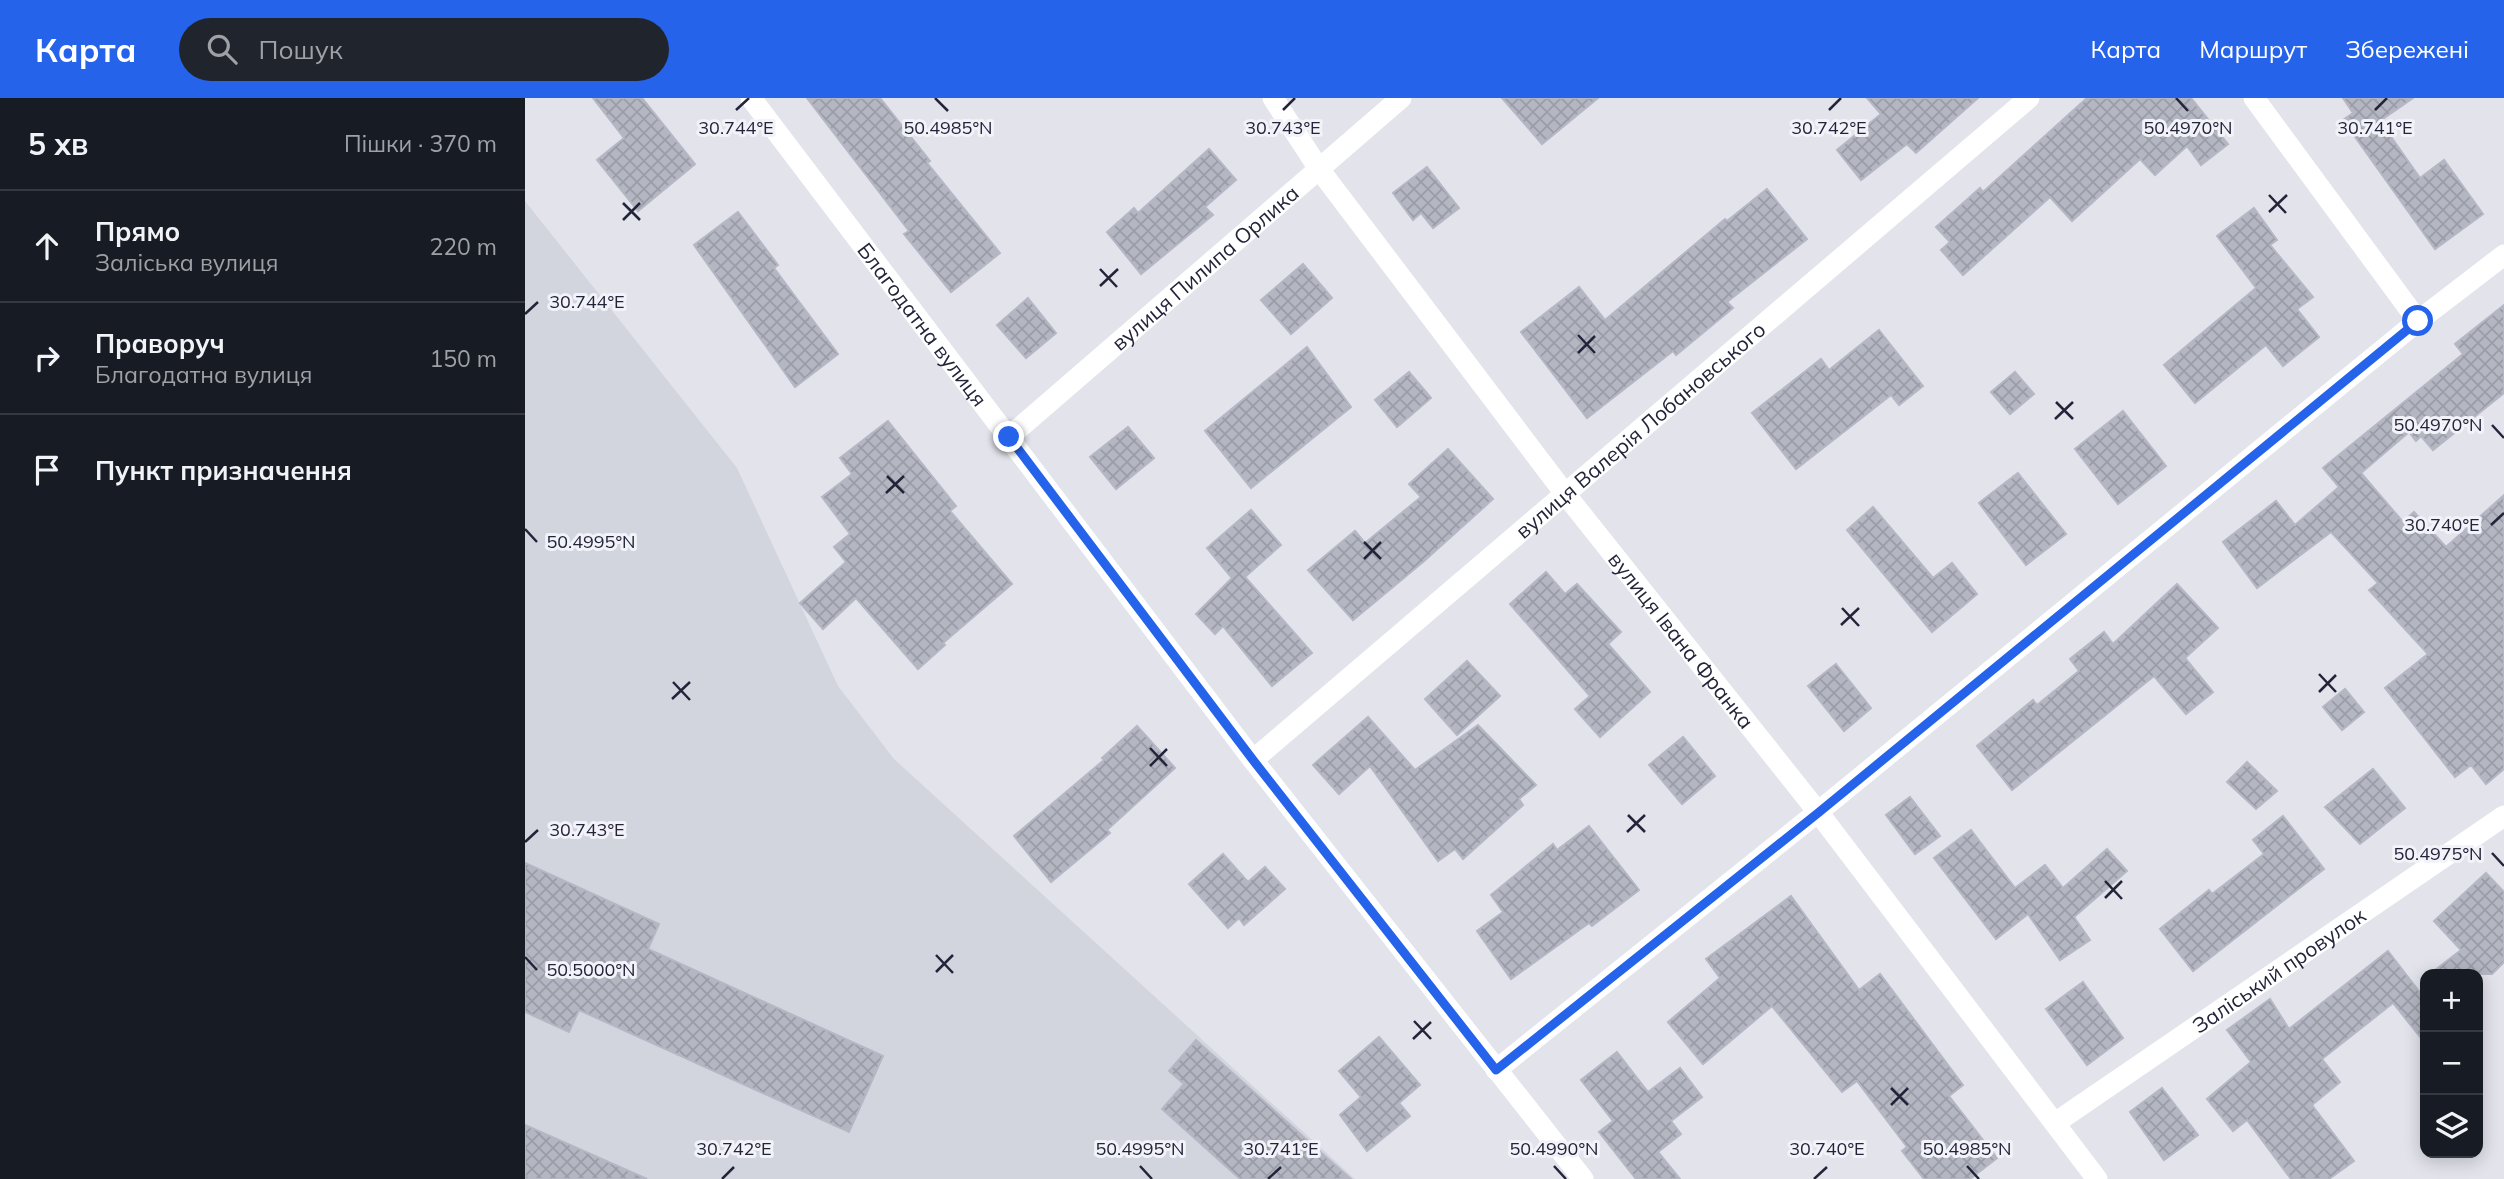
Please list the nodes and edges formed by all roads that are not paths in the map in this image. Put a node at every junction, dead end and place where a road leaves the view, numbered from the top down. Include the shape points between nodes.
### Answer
1 (751, 98) edge
2 (1273, 98) edge
3 (1401, 98) edge
4 (2029, 98) edge
5 (2254, 98) edge
6 (1318, 169) junction
7 (2504, 255) edge
8 (2418, 321) junction
9 (1009, 437) junction
10 (1566, 495) junction
11 (1253, 760) junction
12 (1818, 813) junction
13 (2504, 817) edge
14 (1496, 1070) junction
15 (2055, 1122) junction
16 (1583, 1179) edge
17 (2097, 1179) edge

1 - 9 street, Благодатна вулиця
2 - 6 street, вулиця Івана Франка
3 - 6 street, вулиця Пилипа Орлика
4 - 10 street, вулиця Валерія Лобановського
5 - 8 street
6 - 9 street, вулиця Пилипа Орлика
6 - 10 street, вулиця Івана Франка
7 - 8 street
8 - 12 street
9 - 11 street, Благодатна вулиця
10 - 11 street, вулиця Валерія Лобановського
10 - 12 street, вулиця Івана Франка
11 - 14 street, Благодатна вулиця
12 - 14 street
12 - 15 street, вулиця Івана Франка
13 - 15 street, Заліський провулок
14 - 16 street, Благодатна вулиця
15 - 17 street, вулиця Івана Франка

